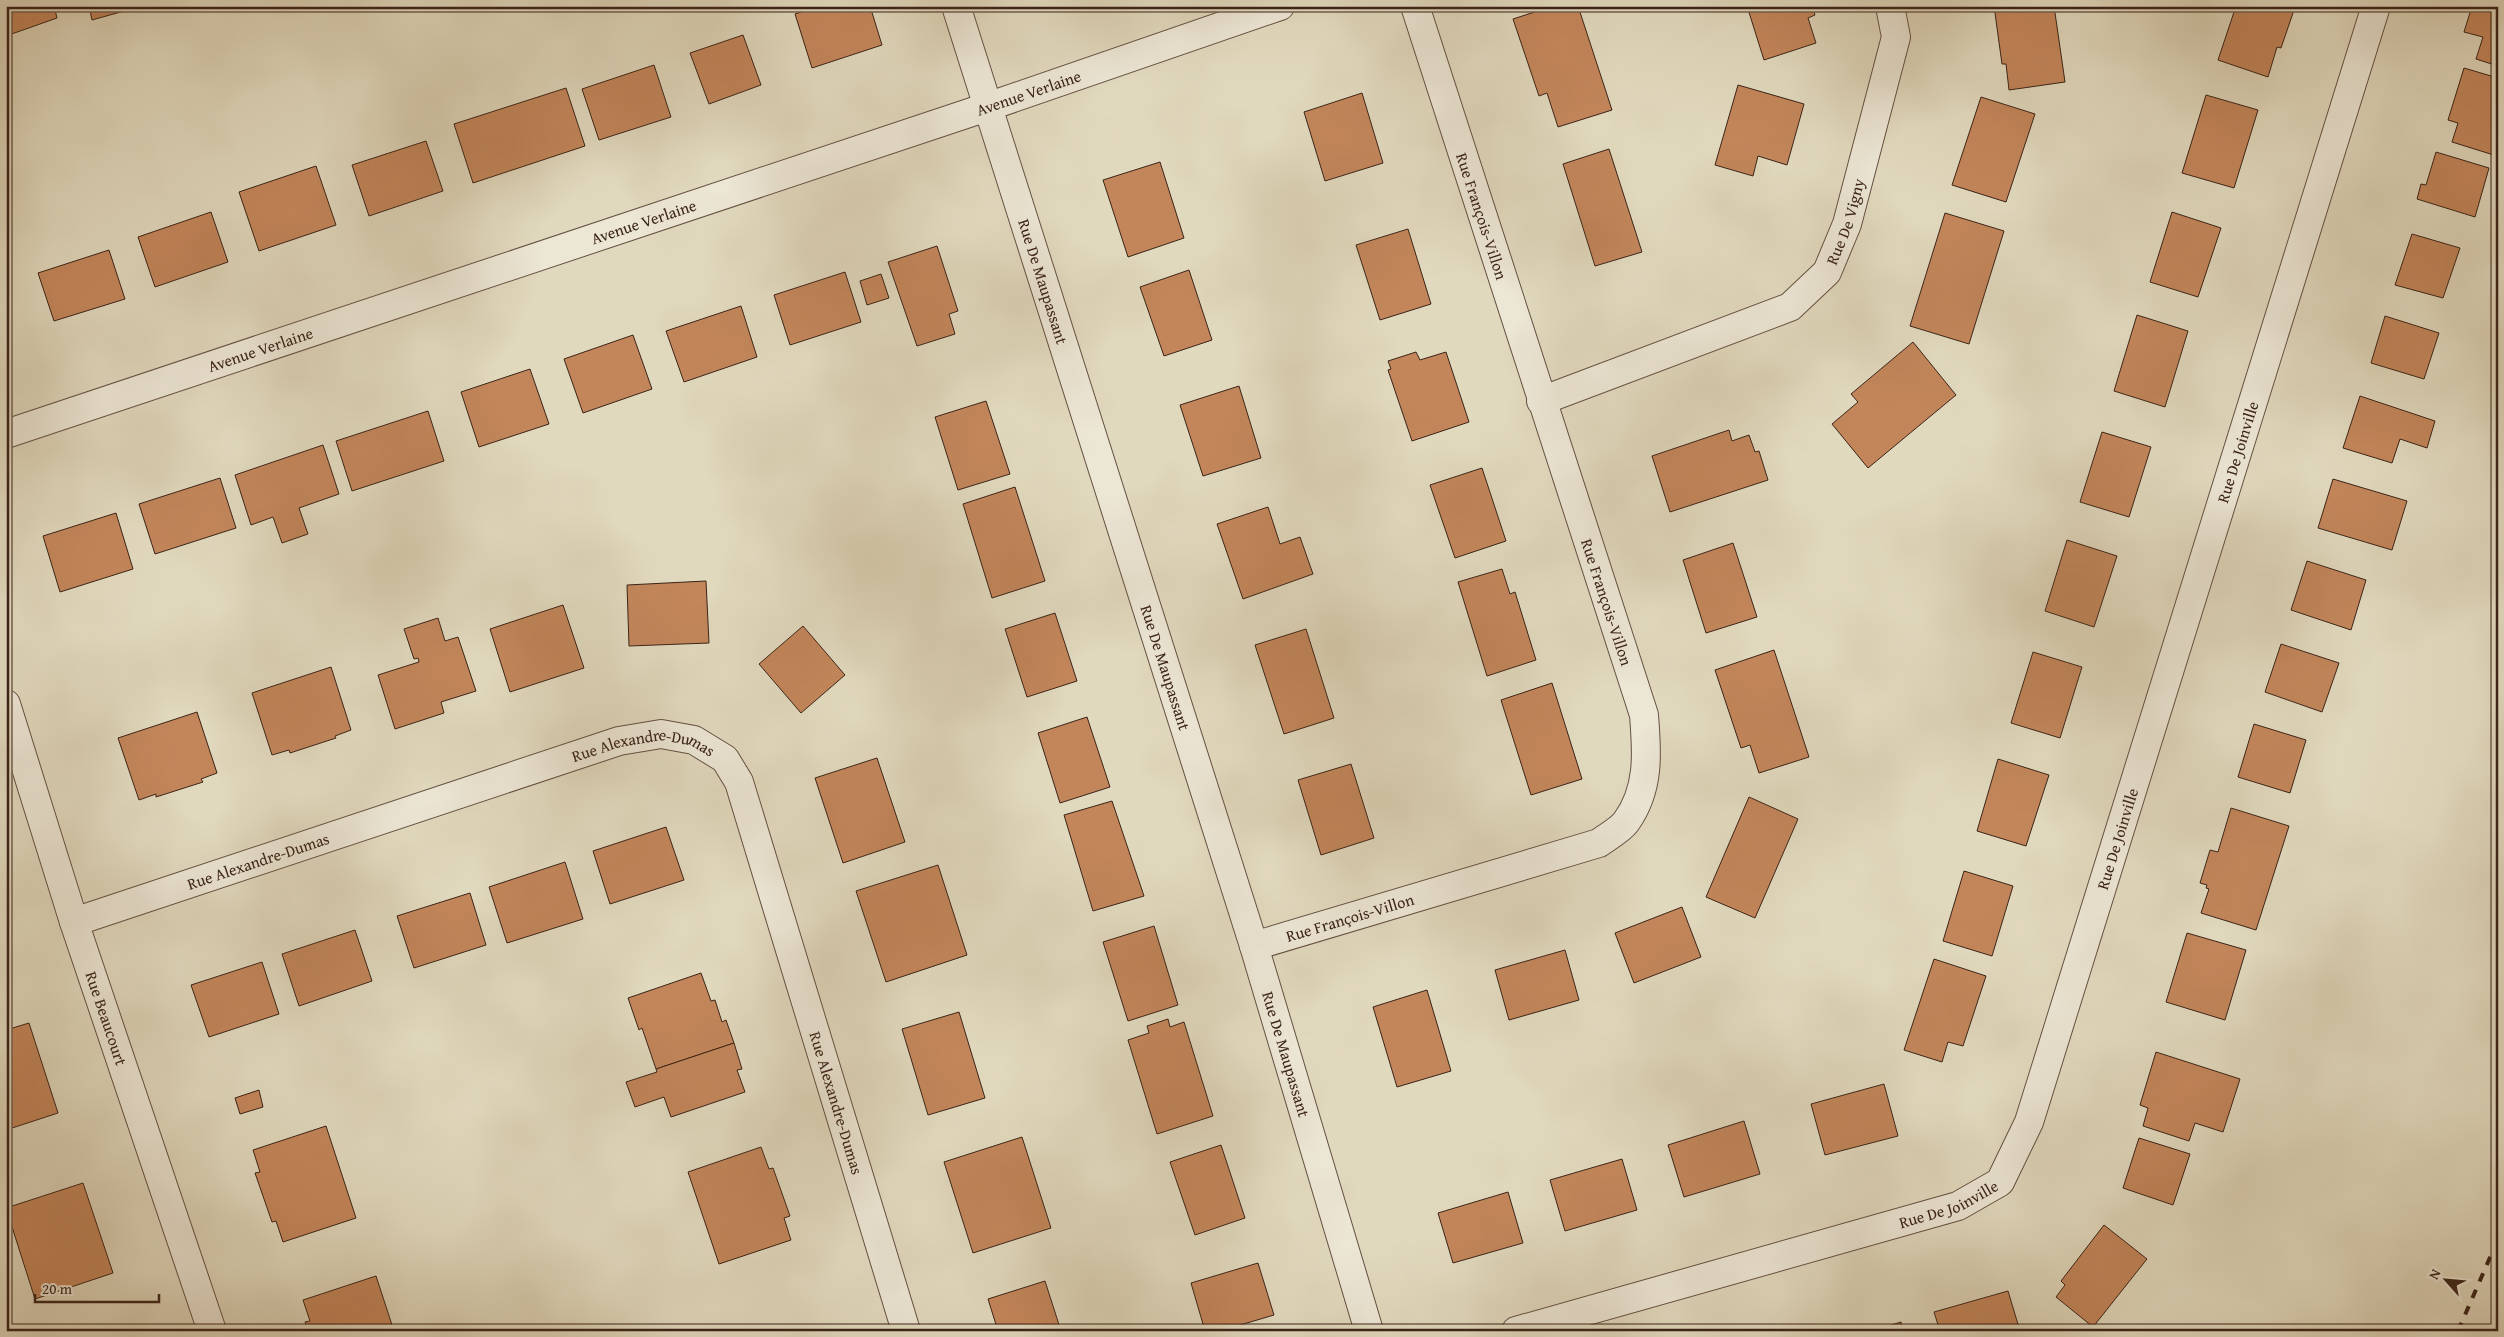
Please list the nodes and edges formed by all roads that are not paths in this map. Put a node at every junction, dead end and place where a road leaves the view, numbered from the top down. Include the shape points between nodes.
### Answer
1 (956, 6) edge
2 (1280, 6) edge
3 (1415, 6) edge
4 (1890, 6) edge
5 (2376, 6) edge
6 (987, 107) junction
7 (1541, 401) junction
8 (6, 434) edge
9 (6, 704) edge
10 (74, 922) junction
11 (1254, 946) junction
12 (212, 1331) edge
13 (906, 1331) edge
14 (1369, 1331) edge
15 (1516, 1331) edge

1 - 6 street, Rue De Maupassant
2 - 6 street, Avenue Verlaine
3 - 7 street, Rue François-Villon
4 - 7 street, Rue De Vigny via 1896,37 1847,224 1827,272 1790,307
5 - 15 street, Rue De Joinville via 2029,1122 2000,1182 1958,1206
6 - 8 street, Avenue Verlaine
6 - 11 street, Rue De Maupassant
7 - 11 street, Rue François-Villon via 1644,715 1648,758 1640,794 1626,823 1599,844
9 - 10 street, Rue Beaucourt
10 - 12 street, Rue Beaucourt
10 - 13 street, Rue Alexandre-Dumas via 619,741 661,734 694,740 725,759 739,782
11 - 14 street, Rue De Maupassant

